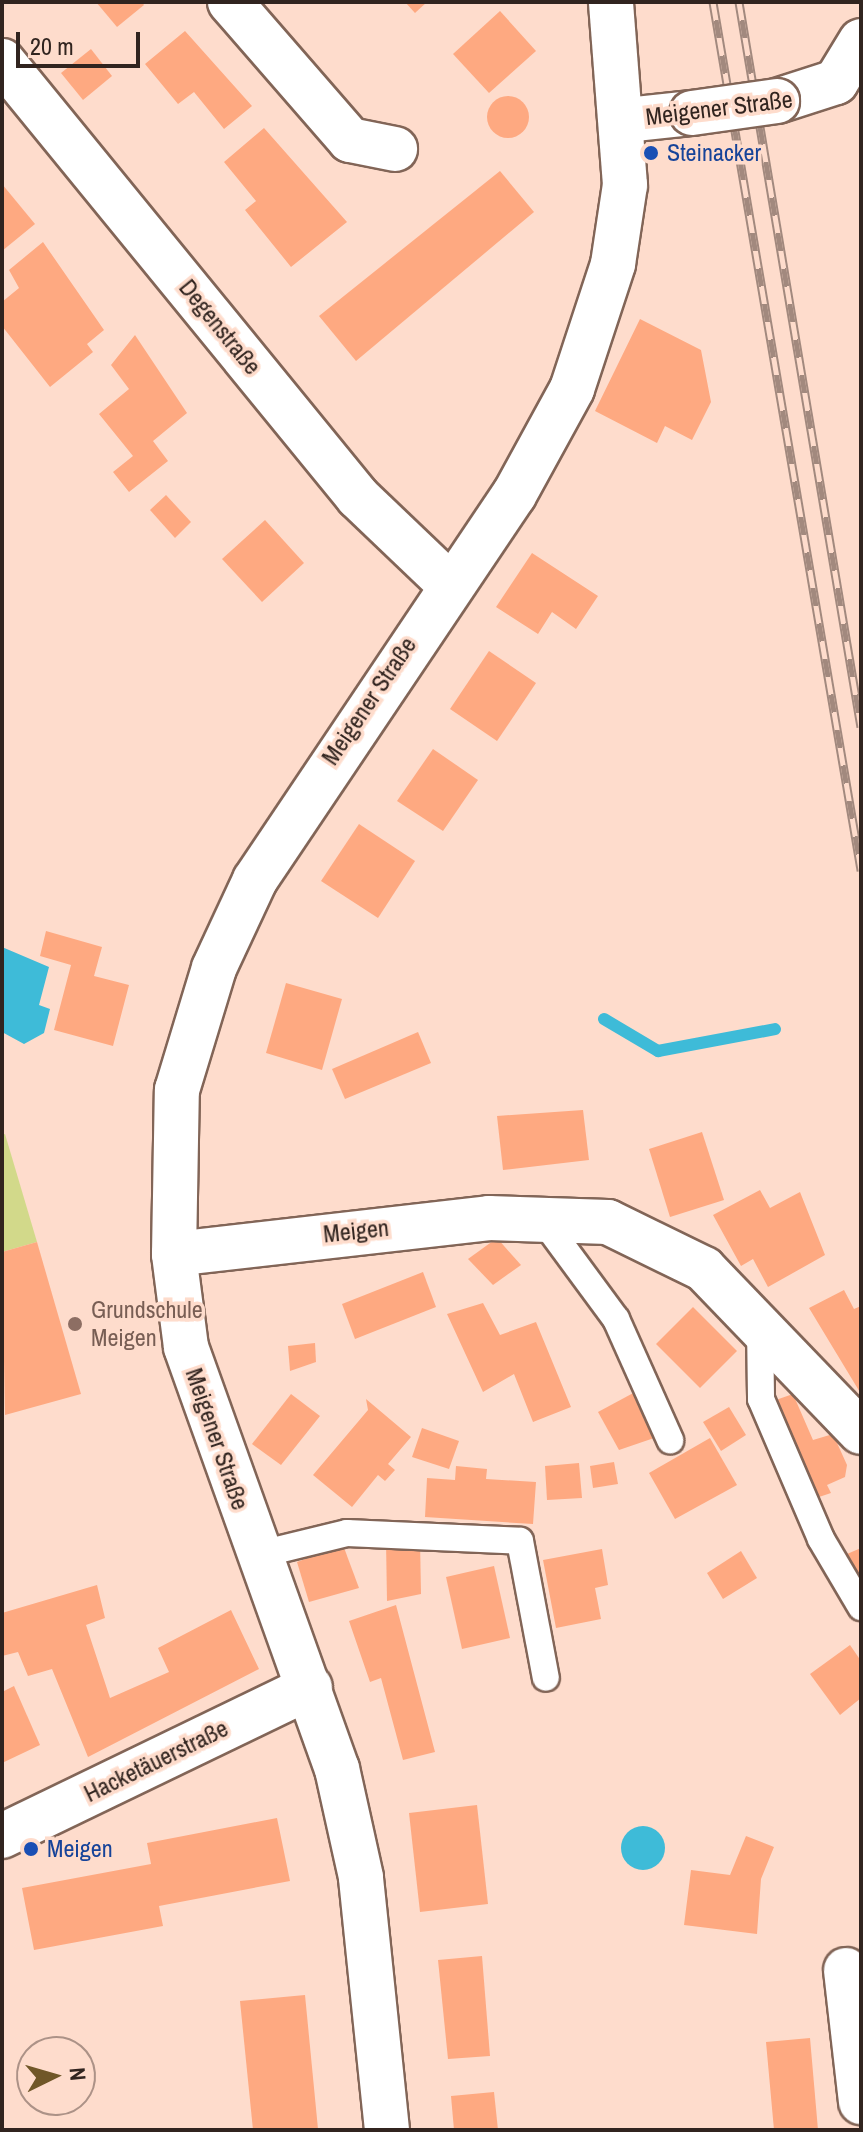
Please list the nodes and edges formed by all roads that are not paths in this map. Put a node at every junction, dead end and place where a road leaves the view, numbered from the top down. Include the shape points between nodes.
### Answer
1 (230, 2) edge
2 (611, 2) edge
3 (861, 41) edge
4 (2, 61) edge
5 (626, 120) junction
6 (395, 149) dead end
7 (448, 583) junction
8 (540, 1216) junction
9 (174, 1254) junction
10 (760, 1325) junction
11 (861, 1432) edge
12 (670, 1440) dead end
13 (257, 1555) junction
14 (861, 1607) edge
15 (546, 1678) dead end
16 (310, 1687) junction
17 (2, 1836) edge
18 (846, 1970) dead end
19 (861, 2102) edge
20 (387, 2130) edge

1 - 6 street via 350,140
2 - 5 street
3 - 5 street, Meigener Straße, bridge via 836,82 777,101
4 - 7 street, Degenstraße via 358,497
5 - 7 street, Meigener Straße via 613,264 577,376 536,461
7 - 9 street, Meigener Straße via 284,829 214,968 177,1090
8 - 9 street, Meigen
8 - 10 street, Meigen via 608,1222 672,1247
8 - 12 lane via 616,1319
9 - 13 street, Meigener Straße via 192,1369
10 - 11 street, Meigen
10 - 14 lane via 761,1399 821,1539
13 - 15 lane via 360,1533 520,1541
13 - 16 street, Meigener Straße
16 - 17 street, Hacketäuerstraße
16 - 20 street, Meigener Straße via 361,1877
18 - 19 street

